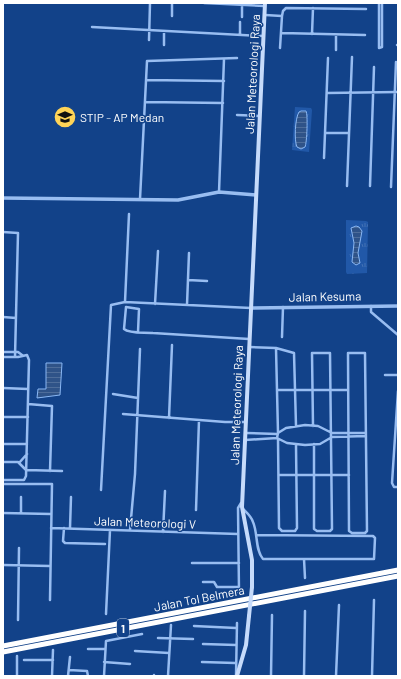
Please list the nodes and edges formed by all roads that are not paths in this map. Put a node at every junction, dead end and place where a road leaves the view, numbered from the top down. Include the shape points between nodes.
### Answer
1 (150, 3) edge
2 (172, 3) edge
3 (204, 3) edge
4 (265, 4) edge
5 (381, 4) edge
6 (242, 5) junction
7 (313, 8) junction
8 (366, 9) dead end
9 (265, 15) junction
10 (172, 16) dead end
11 (282, 16) junction
12 (242, 17) dead end
13 (240, 22) dead end
14 (92, 27) dead end
15 (149, 30) junction
16 (164, 31) junction
17 (282, 33) junction
18 (312, 34) junction
19 (240, 35) junction
20 (336, 35) junction
21 (366, 35) dead end
22 (264, 36) junction
23 (149, 40) dead end
24 (164, 45) dead end
25 (280, 48) dead end
26 (336, 50) dead end
27 (352, 57) dead end
28 (237, 58) dead end
29 (328, 58) dead end
30 (224, 59) junction
31 (396, 62) dead end
32 (374, 66) dead end
33 (146, 80) junction
34 (224, 81) junction
35 (350, 92) junction
36 (373, 92) junction
37 (396, 92) edge
38 (327, 93) junction
39 (145, 102) junction
40 (223, 102) junction
41 (237, 115) dead end
42 (260, 116) junction
43 (325, 133) junction
44 (348, 133) junction
45 (324, 158) dead end
46 (346, 186) dead end
47 (370, 186) dead end
48 (391, 188) dead end
49 (219, 192) junction
50 (256, 195) junction
51 (3, 198) edge
52 (140, 199) junction
53 (129, 214) dead end
54 (3, 232) edge
55 (158, 251) dead end
56 (189, 253) dead end
57 (188, 280) junction
58 (207, 281) dead end
59 (125, 302) junction
60 (155, 304) junction
61 (187, 305) junction
62 (371, 306) junction
63 (398, 306) edge
64 (283, 307) junction
65 (251, 308) junction
66 (3, 318) edge
67 (16, 318) junction
68 (138, 332) junction
69 (398, 335) edge
70 (282, 337) dead end
71 (249, 339) junction
72 (172, 345) dead end
73 (249, 346) junction
74 (276, 348) junction
75 (140, 349) dead end
76 (3, 352) edge
77 (15, 352) junction
78 (22, 355) junction
79 (3, 357) edge
80 (15, 357) junction
81 (385, 375) dead end
82 (398, 375) edge
83 (3, 388) edge
84 (28, 389) junction
85 (278, 390) junction
86 (296, 390) junction
87 (313, 390) junction
88 (331, 390) junction
89 (348, 390) junction
90 (398, 391) edge
91 (113, 394) dead end
92 (138, 398) junction
93 (28, 404) junction
94 (123, 414) dead end
95 (138, 416) junction
96 (3, 417) edge
97 (28, 417) junction
98 (169, 418) junction
99 (199, 420) junction
100 (246, 422) junction
101 (296, 426) junction
102 (313, 426) junction
103 (245, 433) junction
104 (332, 433) junction
105 (366, 434) junction
106 (348, 435) junction
107 (255, 436) junction
108 (277, 436) junction
109 (332, 437) junction
110 (245, 440) junction
111 (3, 444) edge
112 (27, 444) junction
113 (314, 444) junction
114 (296, 445) junction
115 (396, 445) edge
116 (27, 454) junction
117 (3, 462) edge
118 (19, 463) junction
119 (26, 470) junction
120 (50, 471) junction
121 (62, 471) dead end
122 (278, 475) junction
123 (296, 475) junction
124 (314, 475) junction
125 (332, 475) junction
126 (349, 475) junction
127 (3, 480) edge
128 (3, 484) edge
129 (398, 487) edge
130 (101, 490) dead end
131 (165, 491) dead end
132 (21, 497) dead end
133 (71, 497) dead end
134 (242, 505) junction
135 (196, 510) dead end
136 (3, 513) edge
137 (21, 513) junction
138 (51, 514) junction
139 (51, 528) junction
140 (64, 528) junction
141 (70, 528) junction
142 (110, 530) junction
143 (130, 530) junction
144 (163, 532) junction
145 (238, 534) junction
146 (256, 535) junction
147 (105, 544) dead end
148 (19, 548) dead end
149 (304, 559) junction
150 (192, 563) dead end
151 (239, 563) junction
152 (3, 565) edge
153 (20, 565) junction
154 (50, 566) junction
155 (398, 570) edge
156 (398, 576) edge
157 (305, 578) dead end
158 (203, 582) dead end
159 (239, 587) junction
160 (224, 594) dead end
161 (50, 600) dead end
162 (374, 600) dead end
163 (339, 604) dead end
164 (305, 611) dead end
165 (106, 614) dead end
166 (272, 615) dead end
167 (18, 620) dead end
168 (237, 623) dead end
169 (171, 625) dead end
170 (194, 626) dead end
171 (236, 628) junction
172 (142, 634) dead end
173 (158, 638) dead end
174 (170, 638) junction
175 (193, 639) dead end
176 (203, 644) dead end
177 (236, 645) junction
178 (3, 646) edge
179 (88, 649) dead end
180 (105, 649) junction
181 (53, 650) dead end
182 (135, 651) dead end
183 (3, 652) edge
184 (169, 653) junction
185 (17, 656) dead end
186 (70, 657) dead end
187 (24, 660) dead end
188 (52, 660) junction
189 (104, 662) junction
190 (202, 662) dead end
191 (235, 663) junction
192 (130, 664) dead end
193 (69, 670) junction
194 (17, 676) edge
195 (52, 676) edge
196 (68, 676) edge
197 (88, 676) edge
198 (104, 676) edge
199 (168, 676) edge
200 (236, 676) edge
201 (271, 676) edge
202 (304, 676) edge
203 (336, 676) edge
204 (372, 676) edge

1 - 15 street
2 - 10 street
3 - 6 street
4 - 6 street
4 - 9 main road, Jalan Meteorologi Raya
5 - 5 street via 382,47 379,48
6 - 12 street
7 - 8 street
7 - 11 street via 286,8
7 - 18 street
9 - 11 street
9 - 22 main road, Jalan Meteorologi Raya
11 - 17 street
13 - 19 street
14 - 15 street
15 - 16 street
15 - 23 street
16 - 19 street
16 - 24 street
17 - 18 street
17 - 25 street
18 - 20 street
19 - 22 street
20 - 21 street
20 - 26 street
22 - 42 main road, Jalan Meteorologi Raya
27 - 35 street
28 - 30 street
29 - 38 street
30 - 33 street via 148,60
30 - 34 street
31 - 37 street
32 - 36 street
33 - 34 street
33 - 39 street
34 - 40 street
35 - 36 street
35 - 38 street
35 - 44 street
36 - 37 street
36 - 47 street
37 - 48 street
38 - 43 street
39 - 40 street
39 - 52 street
40 - 49 street
41 - 42 street
42 - 50 main road, Jalan Meteorologi Raya
43 - 44 street
43 - 45 street
44 - 46 street
49 - 50 street
49 - 52 street via 178,200
50 - 65 main road, Jalan Meteorologi Raya
51 - 52 street
53 - 59 street
54 - 67 street via 18,233
55 - 60 street
56 - 57 street
57 - 58 street
57 - 61 street
59 - 60 street
59 - 130 street via 114,303 111,306
60 - 61 street
61 - 65 street
62 - 63 street, Jalan Kesuma
62 - 64 street, Jalan Kesuma
62 - 69 street via 371,312
64 - 65 street, Jalan Kesuma
64 - 70 street
65 - 71 main road, Jalan Meteorologi Raya
66 - 67 street
67 - 77 street
68 - 68 street via 124,330 126,307 139,308
68 - 71 street
71 - 73 main road, Jalan Meteorologi Raya
72 - 98 street
73 - 74 street
73 - 100 main road, Jalan Meteorologi Raya
74 - 85 street
74 - 86 street via 292,352 296,356
75 - 92 street
76 - 77 street
77 - 78 street
77 - 80 street
78 - 80 street
78 - 84 street via 28,356
79 - 80 street
81 - 82 street
83 - 84 street
84 - 93 street
85 - 86 street
85 - 108 street
86 - 87 street
86 - 101 street
87 - 88 street
87 - 88 street via 312,353 330,353
87 - 102 street
88 - 89 street
88 - 104 street
89 - 105 street via 348,353 365,353
89 - 106 street
90 - 115 street
91 - 92 street
92 - 95 street
93 - 97 street
93 - 120 street via 52,406
94 - 95 street
95 - 98 street
95 - 143 street
96 - 97 street
97 - 112 street
98 - 99 street
99 - 100 street
99 - 135 street
100 - 103 main road, Jalan Meteorologi Raya
101 - 102 street
101 - 108 street via 286,428
102 - 104 street
103 - 107 street
103 - 110 main road, Jalan Meteorologi Raya
104 - 106 street
104 - 109 street
105 - 106 street
105 - 126 street via 365,533 352,533 349,530
106 - 109 street
106 - 126 street
107 - 108 street
107 - 110 street via 252,440
108 - 114 street
108 - 122 street
109 - 113 street via 325,442
109 - 125 street
110 - 134 main road, Jalan Meteorologi Raya
111 - 112 street
112 - 116 street
113 - 114 street
113 - 124 street
114 - 123 street
115 - 129 street via 392,483 394,487
116 - 118 street
116 - 119 street
117 - 118 street
118 - 119 street
119 - 120 street
119 - 127 street via 25,479
120 - 121 street
122 - 123 street
122 - 123 street via 279,528 282,531 295,531 297,528
123 - 124 street
124 - 125 street
124 - 125 street via 314,529 330,531
125 - 126 street
128 - 138 street via 52,484
131 - 144 street
132 - 137 street
133 - 141 street
134 - 145 street via 238,508
134 - 146 street via 253,520
134 - 200 main road, Jalan Meteorologi Raya, bridge via 252,560 252,587 246,645
136 - 137 street
137 - 138 street
138 - 139 street
139 - 140 street, Jalan Meteorologi V
139 - 154 street
140 - 141 street, Jalan Meteorologi V
140 - 147 street via 65,543
141 - 142 street, Jalan Meteorologi V
142 - 143 street, Jalan Meteorologi V
142 - 165 street
143 - 144 street, Jalan Meteorologi V
144 - 145 street, Jalan Meteorologi V
145 - 151 street
146 - 149 street via 263,559
146 - 149 street via 375,538 374,559
148 - 153 street
149 - 157 street
150 - 151 street
151 - 159 street
152 - 153 street
153 - 154 street
153 - 167 street
154 - 161 street
155 - 178 highway, Jalan Tol Belmera / 1
156 - 183 highway, Jalan Tol Belmera / 1
158 - 159 street via 214,582 217,587
159 - 160 street via 237,592
162 - 204 street
163 - 203 street
164 - 202 street
166 - 201 street
168 - 171 street
169 - 174 street
170 - 171 street
171 - 177 street
172 - 180 street via 107,640
173 - 174 street
174 - 175 street
174 - 184 street
176 - 177 street
177 - 191 street
179 - 180 street
180 - 189 street
181 - 188 street
182 - 184 street
184 - 199 street
185 - 194 street
186 - 193 street
187 - 188 street
188 - 195 street
189 - 192 street
189 - 198 street
190 - 191 street
191 - 200 street
193 - 196 street
193 - 197 street via 87,670

